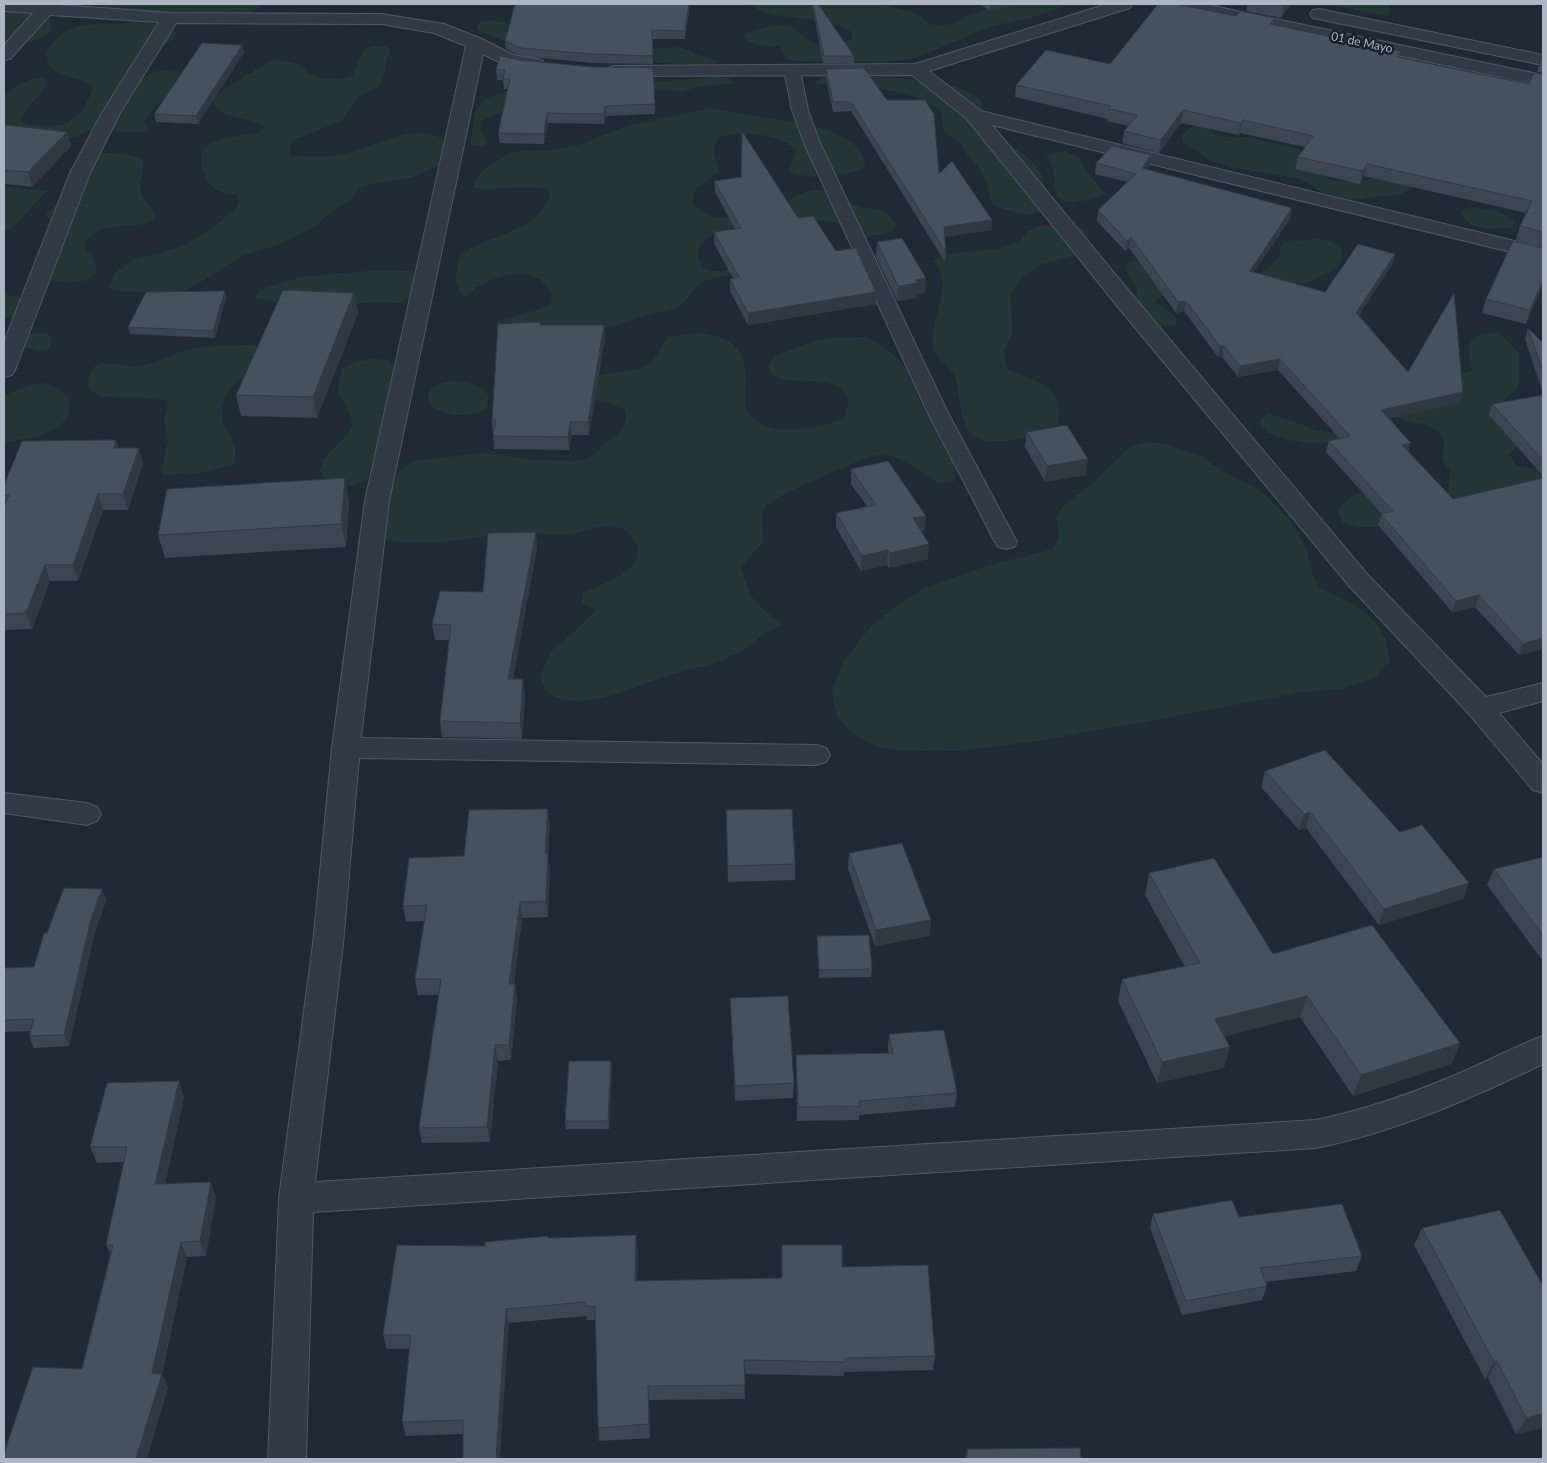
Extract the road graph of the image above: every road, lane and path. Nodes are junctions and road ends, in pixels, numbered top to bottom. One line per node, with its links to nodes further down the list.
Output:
1 (1124, 4): 12 (street)
2 (1181, 4): 15 (street, 01 de Mayo)
3 (15, 6): 4 (street)
4 (46, 9): 7 (street); 9 (street)
5 (1298, 10): 10 (street, 01 de Mayo)
6 (336, 11): 7 (street); 8 (street)
7 (171, 18): 18 (street)
8 (476, 43): 11 (street); 22 (street)
9 (4, 55)
10 (1543, 60)
11 (556, 66)
12 (916, 69): 14 (street); 16 (street)
13 (602, 70): 14 (street)
14 (792, 70): 19 (lane)
15 (1543, 81)
16 (974, 115): 17 (street); 21 (street)
17 (1543, 254)
18 (4, 370)
19 (1006, 542)
20 (1543, 692): 21 (street)
21 (1480, 708): 24 (street)
22 (346, 748): 23 (street); 28 (street)
23 (816, 755)
24 (1543, 784)
25 (4, 803): 26 (street)
26 (87, 814)
27 (1543, 1049): 28 (street)
28 (296, 1198): 29 (street)
29 (287, 1459)

